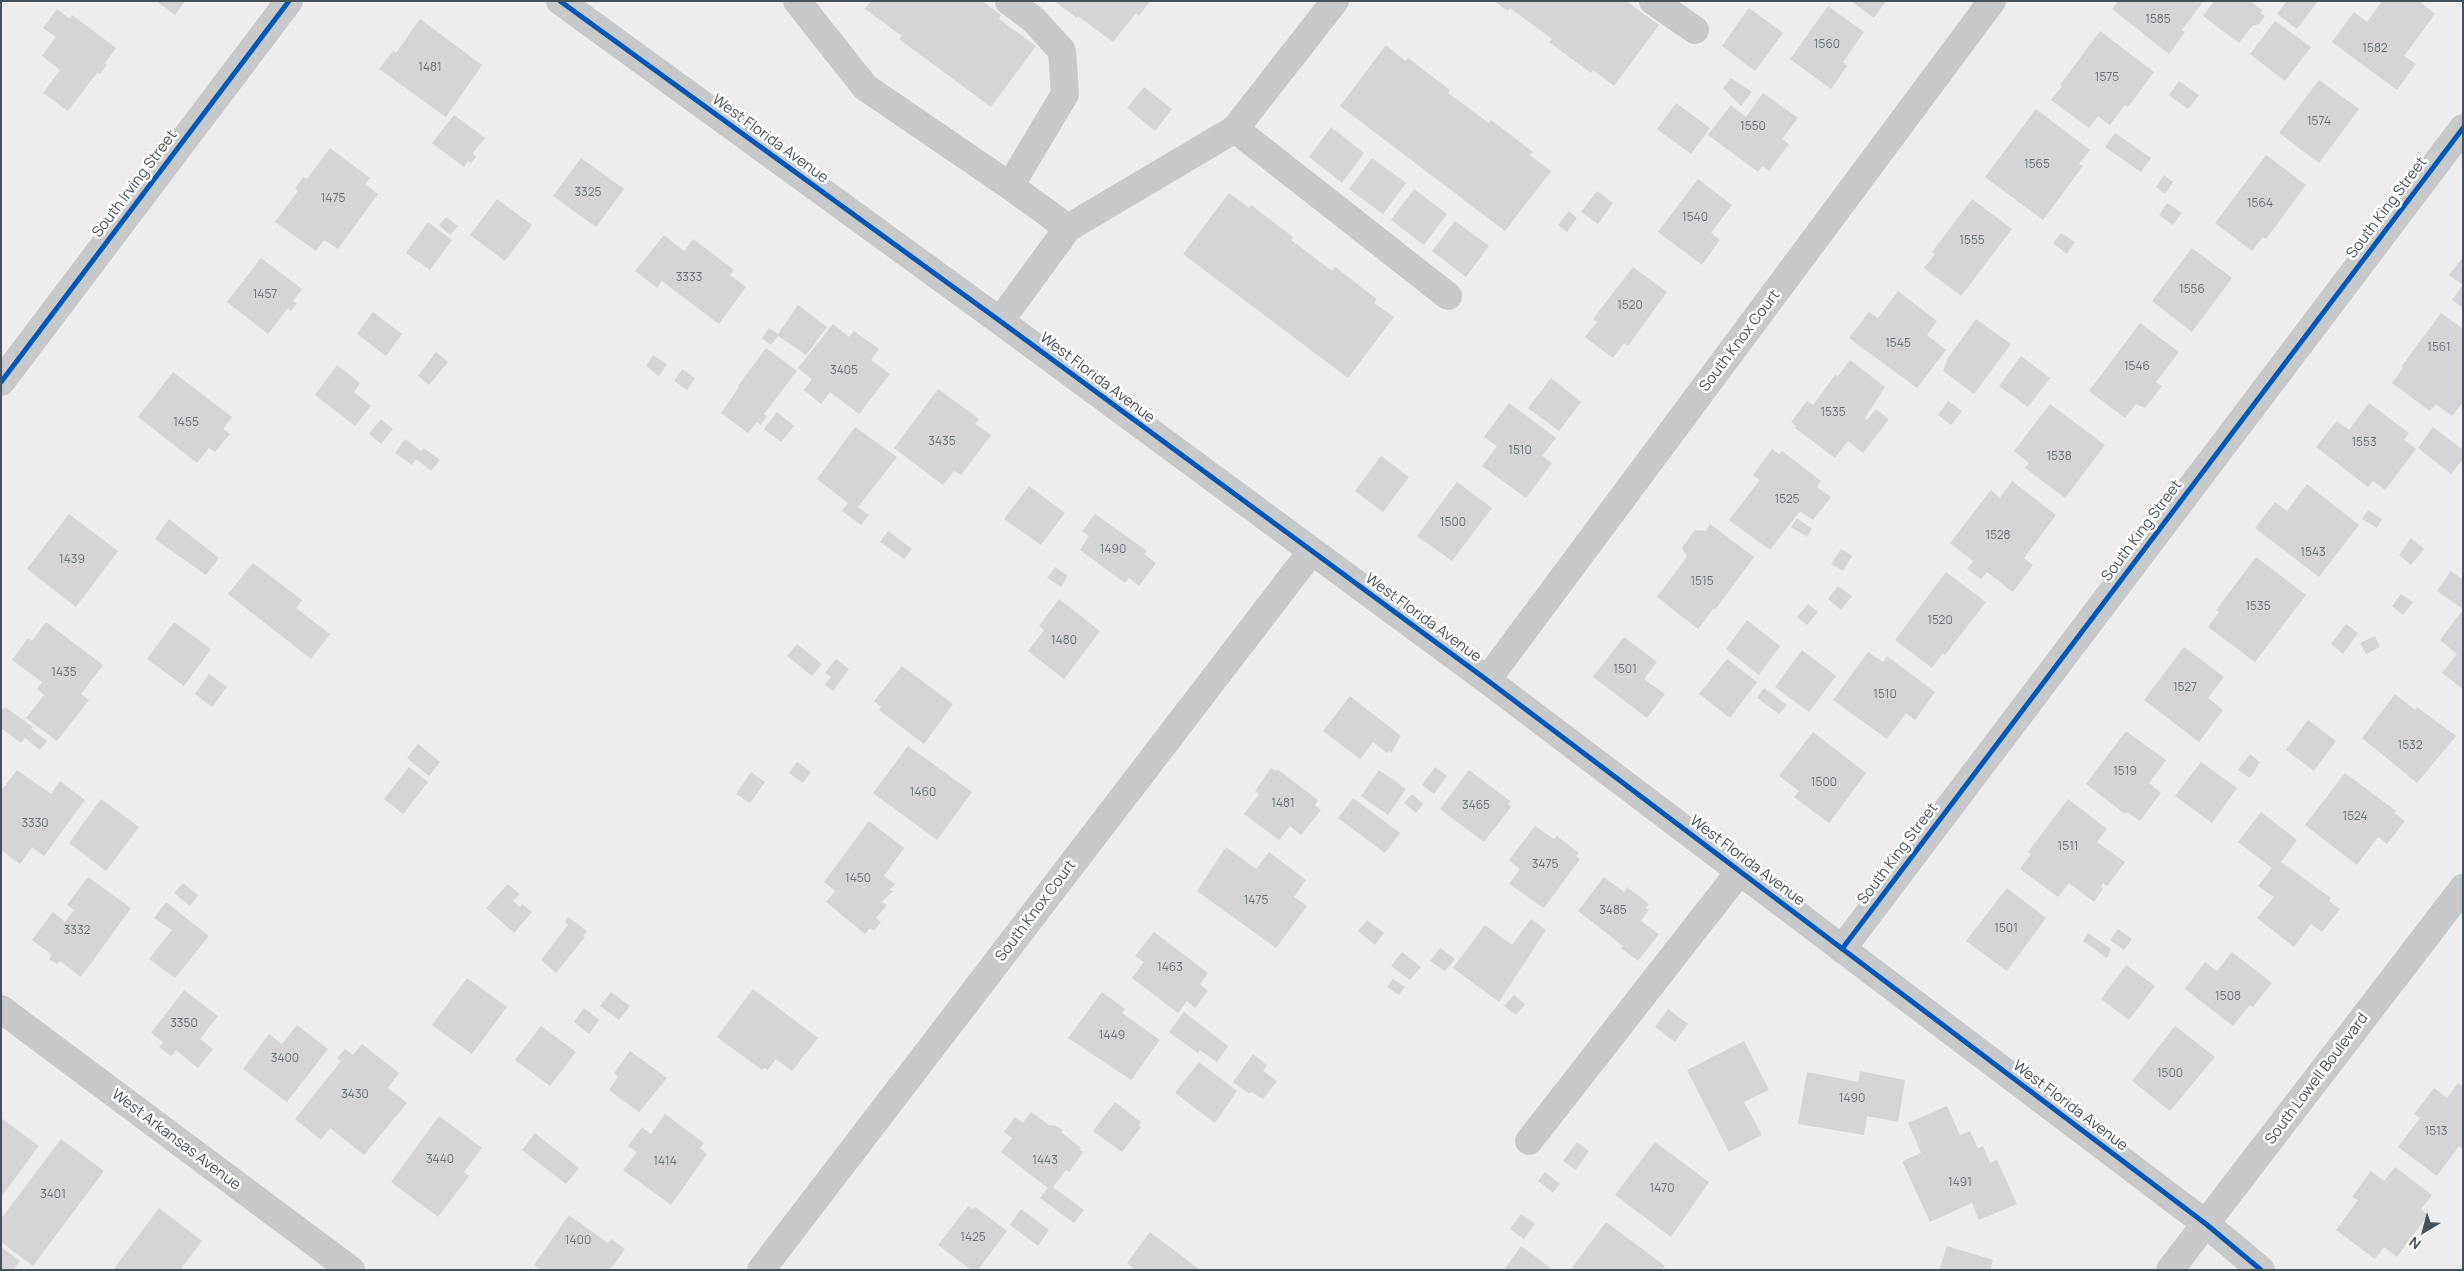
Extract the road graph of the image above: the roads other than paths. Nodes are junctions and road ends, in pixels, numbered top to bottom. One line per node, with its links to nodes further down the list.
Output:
1 (289, 1): 15 (street, South Irving Street)
2 (560, 1): 14 (street, West Florida Avenue)
3 (797, 1): 11 (street)
4 (1009, 1): 11 (street)
5 (1335, 1): 10 (street)
6 (1654, 1): 8 (street)
7 (1992, 1): 17 (street, South Knox Court)
8 (1696, 30)
9 (2463, 128): 20 (street, South King Street)
10 (1235, 129): 12 (street); 13 (street)
11 (1010, 186): 12 (street)
12 (1068, 228): 14 (street)
13 (1448, 296)
14 (1000, 321): 16 (street, West Florida Avenue)
15 (1, 382)
16 (1311, 552): 17 (street, West Florida Avenue); 25 (street, South Knox Court)
17 (1487, 680): 18 (street, West Florida Avenue)
18 (1740, 871): 20 (street, West Florida Avenue); 22 (street)
19 (2463, 888): 23 (street, South Lowell Boulevard)
20 (1842, 948): 23 (street, West Florida Avenue)
21 (1, 1009): 24 (street, West Arkansas Avenue)
22 (1529, 1141)
23 (2206, 1224): 26 (street, South Lowell Boulevard); 27 (street, West Florida Avenue)
24 (351, 1270)
25 (761, 1270)
26 (2170, 1270)
27 (2261, 1270)

